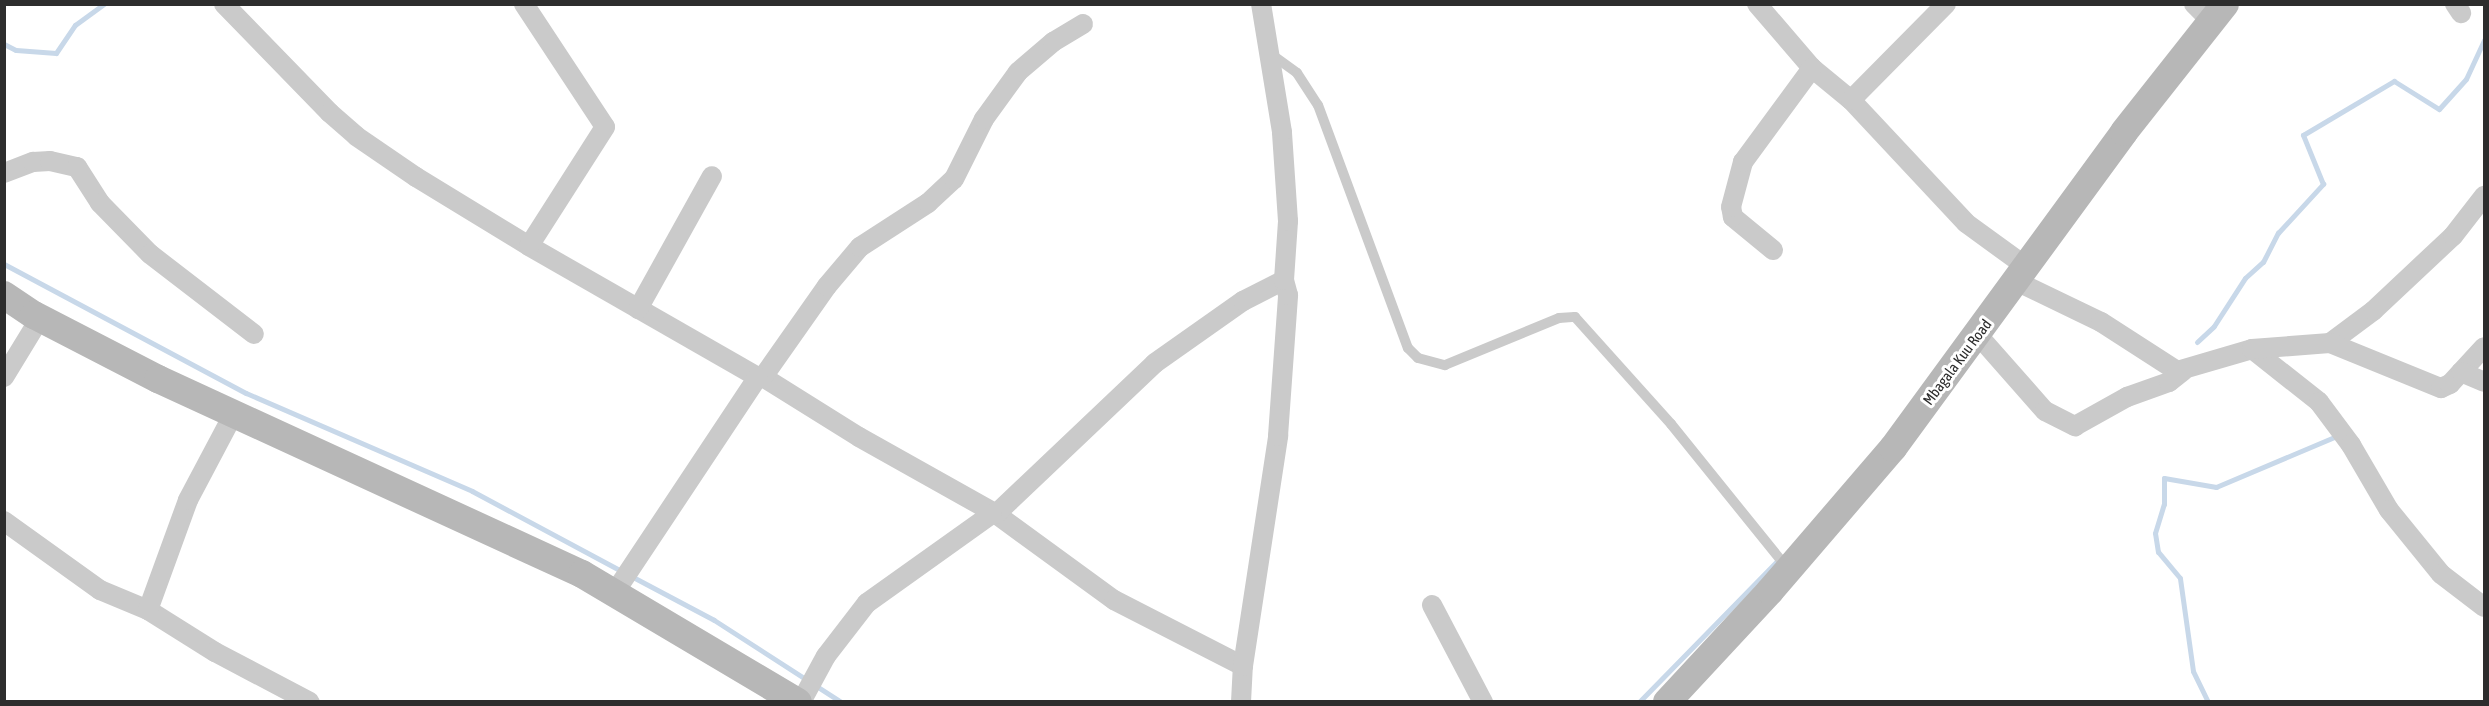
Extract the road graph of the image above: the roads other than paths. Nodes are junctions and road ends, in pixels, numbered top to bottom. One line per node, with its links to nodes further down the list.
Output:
1 (224, 4): 14 (street)
2 (524, 4): 14 (street)
3 (1261, 4): 8 (street)
4 (1757, 4): 9 (street)
5 (1946, 4): 10 (street)
6 (2210, 10): 16 (street, Mbagala Kuu Road)
7 (1083, 24): 29 (street)
8 (1271, 54): 17 (street); 34 (lane)
9 (1812, 68): 10 (street); 15 (street)
10 (1851, 100): 16 (street)
11 (4, 173): 21 (street)
12 (712, 176): 19 (street)
13 (2484, 196): 23 (street)
14 (529, 246): 19 (street)
15 (1773, 250)
16 (2023, 274): 22 (street, Mbagala Kuu Road); 26 (street)
17 (1284, 280): 32 (street); 39 (street)
18 (4, 295): 20 (street)
19 (638, 309): 29 (street)
20 (39, 318): 28 (street); 31 (street)
21 (254, 334)
22 (1977, 334): 26 (street); 34 (street, Mbagala Kuu Road)
23 (2330, 343): 25 (street); 27 (street)
24 (2484, 347): 27 (street)
25 (2252, 349): 26 (street); 37 (street)
26 (2183, 371)
27 (2461, 372): 30 (street)
28 (4, 376)
29 (760, 377): 32 (street); 35 (street)
30 (2484, 382)
31 (234, 413): 35 (street); 38 (street)
32 (994, 514): 39 (street); 41 (street)
33 (4, 521): 38 (street)
34 (1789, 570): 44 (street, Mbagala Kuu Road)
35 (615, 592): 41 (street)
36 (1432, 605): 43 (street)
37 (2484, 607)
38 (148, 610): 40 (street)
39 (1243, 666): 42 (street)
40 (310, 702)
41 (800, 702)
42 (1242, 702)
43 (1483, 702)
44 (1666, 702)

